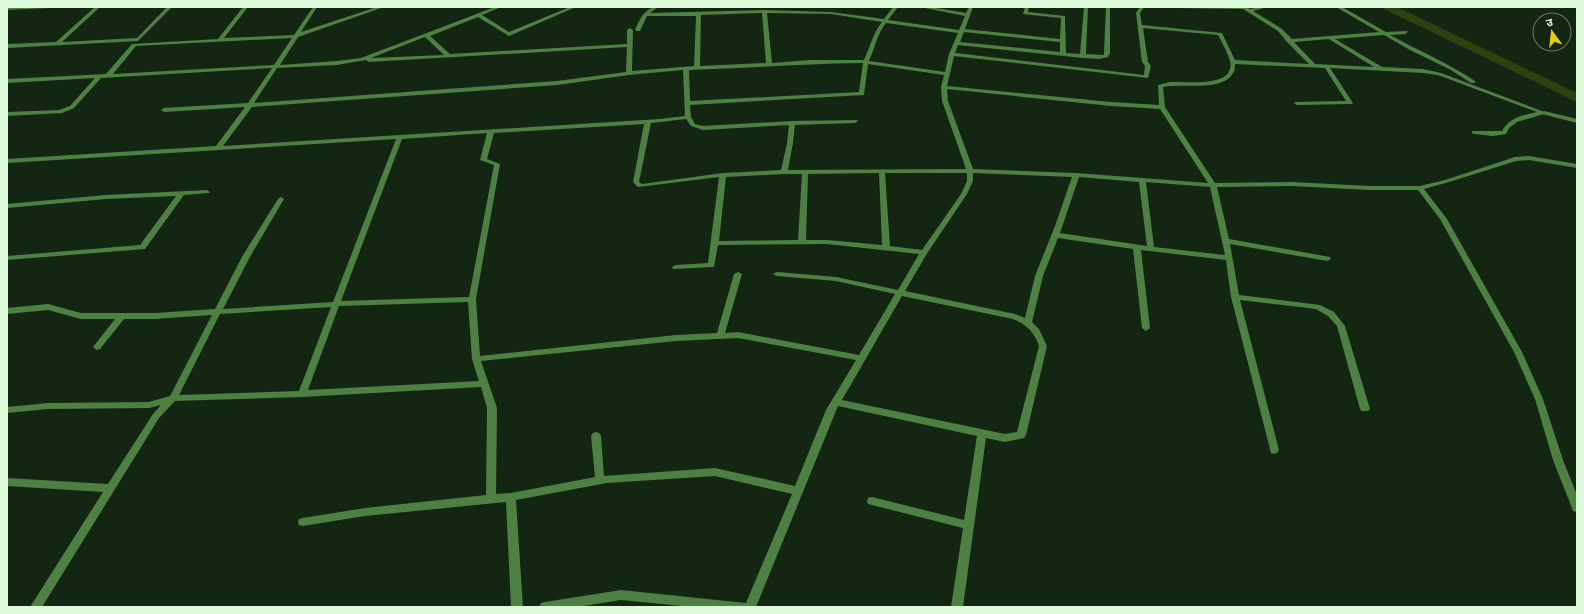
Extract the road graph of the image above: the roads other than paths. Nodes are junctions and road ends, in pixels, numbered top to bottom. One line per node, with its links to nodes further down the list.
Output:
1 (49, 7): 23 (street)
2 (98, 7): 49 (street)
3 (170, 7): 44 (street)
4 (246, 7): 45 (street)
5 (315, 7): 42 (street)
6 (382, 7): 42 (street)
7 (499, 7): 30 (street)
8 (656, 7): 31 (street)
9 (725, 7): 28 (street)
10 (896, 7): 34 (street)
11 (922, 7): 32 (street)
12 (971, 7): 32 (street)
13 (1027, 7): 46 (street)
14 (1086, 7): 56 (street)
15 (1108, 7): 56 (street)
16 (1142, 7): 35 (street)
17 (1175, 7): 18 (street)
18 (1183, 7): 19 (street)
19 (1236, 7): 27 (street)
20 (1266, 7): 27 (street)
21 (1338, 7): 40 (street)
22 (569, 8): 30 (street)
23 (17, 9): 25 (street); 33 (street)
24 (792, 9): 26 (street); 34 (street)
25 (7, 10)
26 (764, 11): 28 (street); 60 (street)
27 (1249, 11): 47 (street)
28 (721, 13): 29 (street)
29 (699, 14): 31 (street); 64 (street)
30 (478, 15): 41 (street)
31 (645, 15): 37 (street)
32 (968, 15): 38 (street)
33 (7, 16)
34 (885, 21): 38 (street); 58 (street)
35 (1139, 26): 53 (street); 59 (street)
36 (630, 30): 51 (street)
37 (638, 30)
38 (961, 31): 46 (street); 48 (street)
39 (1405, 32): 40 (street)
40 (1383, 34): 43 (street); 73 (street)
41 (426, 35): 55 (street); 57 (street)
42 (295, 36): 45 (street); 63 (street)
43 (1330, 38): 47 (street); 66 (street)
44 (138, 39): 49 (street); 50 (street)
45 (220, 40): 50 (street)
46 (1063, 41): 54 (street)
47 (1289, 41): 61 (street)
48 (956, 43): 53 (street); 54 (street)
49 (57, 44): 52 (street)
50 (134, 45): 69 (street)
51 (630, 45): 55 (street); 67 (street)
52 (7, 46)
53 (952, 54): 68 (street)
54 (1063, 54): 56 (street)
55 (449, 56): 57 (street)
56 (1083, 56)
57 (362, 60): 63 (street)
58 (866, 62): 60 (street); 68 (street); 74 (street)
59 (1233, 62): 61 (street); 77 (street)
60 (769, 65): 64 (street)
61 (1314, 66): 62 (street)
62 (1326, 66): 66 (street); 75 (street)
63 (276, 67): 69 (street); 76 (street)
64 (697, 67): 65 (street)
65 (686, 68): 67 (street); 74 (street)
66 (1382, 70): 73 (street)
67 (630, 73): 76 (street)
68 (947, 74): 72 (street)
69 (108, 76): 70 (street)
70 (99, 77): 71 (street); 80 (street)
71 (7, 82)
72 (944, 87): 77 (street); 92 (street)
73 (1486, 90): 79 (street)
74 (688, 103): 81 (street)
75 (1297, 103)
76 (250, 105): 78 (street); 89 (street)
77 (1162, 107): 99 (street)
78 (164, 110)
79 (1544, 113): 84 (street); 87 (street)
80 (7, 114)
81 (688, 117): 82 (street); 85 (street)
82 (648, 121): 86 (street); 96 (street)
83 (855, 121): 85 (street)
84 (1577, 122)
85 (792, 123): 93 (street)
86 (491, 131): 88 (street); 121 (street)
87 (1474, 132)
88 (400, 137): 89 (street); 122 (street)
89 (217, 149): 90 (street)
90 (7, 161)
91 (1577, 166): 100 (street)
92 (970, 171): 95 (street); 97 (street); 112 (street)
93 (784, 172): 94 (street); 96 (street)
94 (805, 172): 95 (street); 108 (street)
95 (882, 172): 110 (street)
96 (723, 175): 107 (street)
97 (1076, 175): 98 (street); 105 (street)
98 (1142, 180): 99 (street); 111 (street)
99 (1213, 185): 100 (street); 106 (street)
100 (1420, 188): 148 (street)
101 (206, 192): 102 (street)
102 (180, 194): 104 (street); 113 (street)
103 (281, 199): 124 (street)
104 (7, 206)
105 (1055, 235): 109 (street); 126 (street)
106 (1225, 241): 114 (street); 115 (street)
107 (714, 243): 108 (street); 116 (street)
108 (802, 243): 110 (street)
109 (1137, 247): 111 (street); 127 (street)
110 (886, 248): 112 (street)
111 (1151, 249): 114 (street)
112 (924, 252): 119 (street)
113 (7, 258)
114 (1229, 258): 120 (street)
115 (1327, 259)
116 (676, 267)
117 (738, 274): 128 (street)
118 (777, 274): 119 (street)
119 (901, 292): 126 (street); 130 (street)
120 (1235, 297): 136 (street); 140 (street)
121 (472, 299): 122 (street); 131 (street)
122 (336, 304): 124 (street); 133 (street)
123 (7, 311): 125 (street)
124 (218, 313): 125 (street); 134 (street)
125 (122, 316): 129 (street)
126 (1028, 322): 138 (street)
127 (1146, 328)
128 (720, 336): 130 (street); 131 (street)
129 (97, 347)
130 (862, 358): 135 (street)
131 (476, 360): 132 (street)
132 (484, 384): 133 (street); 146 (street)
133 (302, 394): 134 (street)
134 (173, 398): 137 (street); 143 (street)
135 (836, 402): 138 (street); 144 (street)
136 (1365, 409)
137 (7, 410)
138 (982, 433): 150 (street)
139 (596, 436): 141 (street)
140 (1274, 450)
141 (600, 480): 144 (street); 145 (street)
142 (7, 482): 143 (street)
143 (111, 488): 151 (street)
144 (798, 491): 155 (street)
145 (512, 496): 146 (street); 152 (street)
146 (491, 499): 149 (street)
147 (872, 501): 150 (street)
148 (1577, 508)
149 (303, 522)
150 (968, 525): 156 (street)
151 (36, 607)
152 (517, 607)
153 (545, 607): 154 (street)
154 (744, 607)
155 (750, 607)
156 (956, 607)

